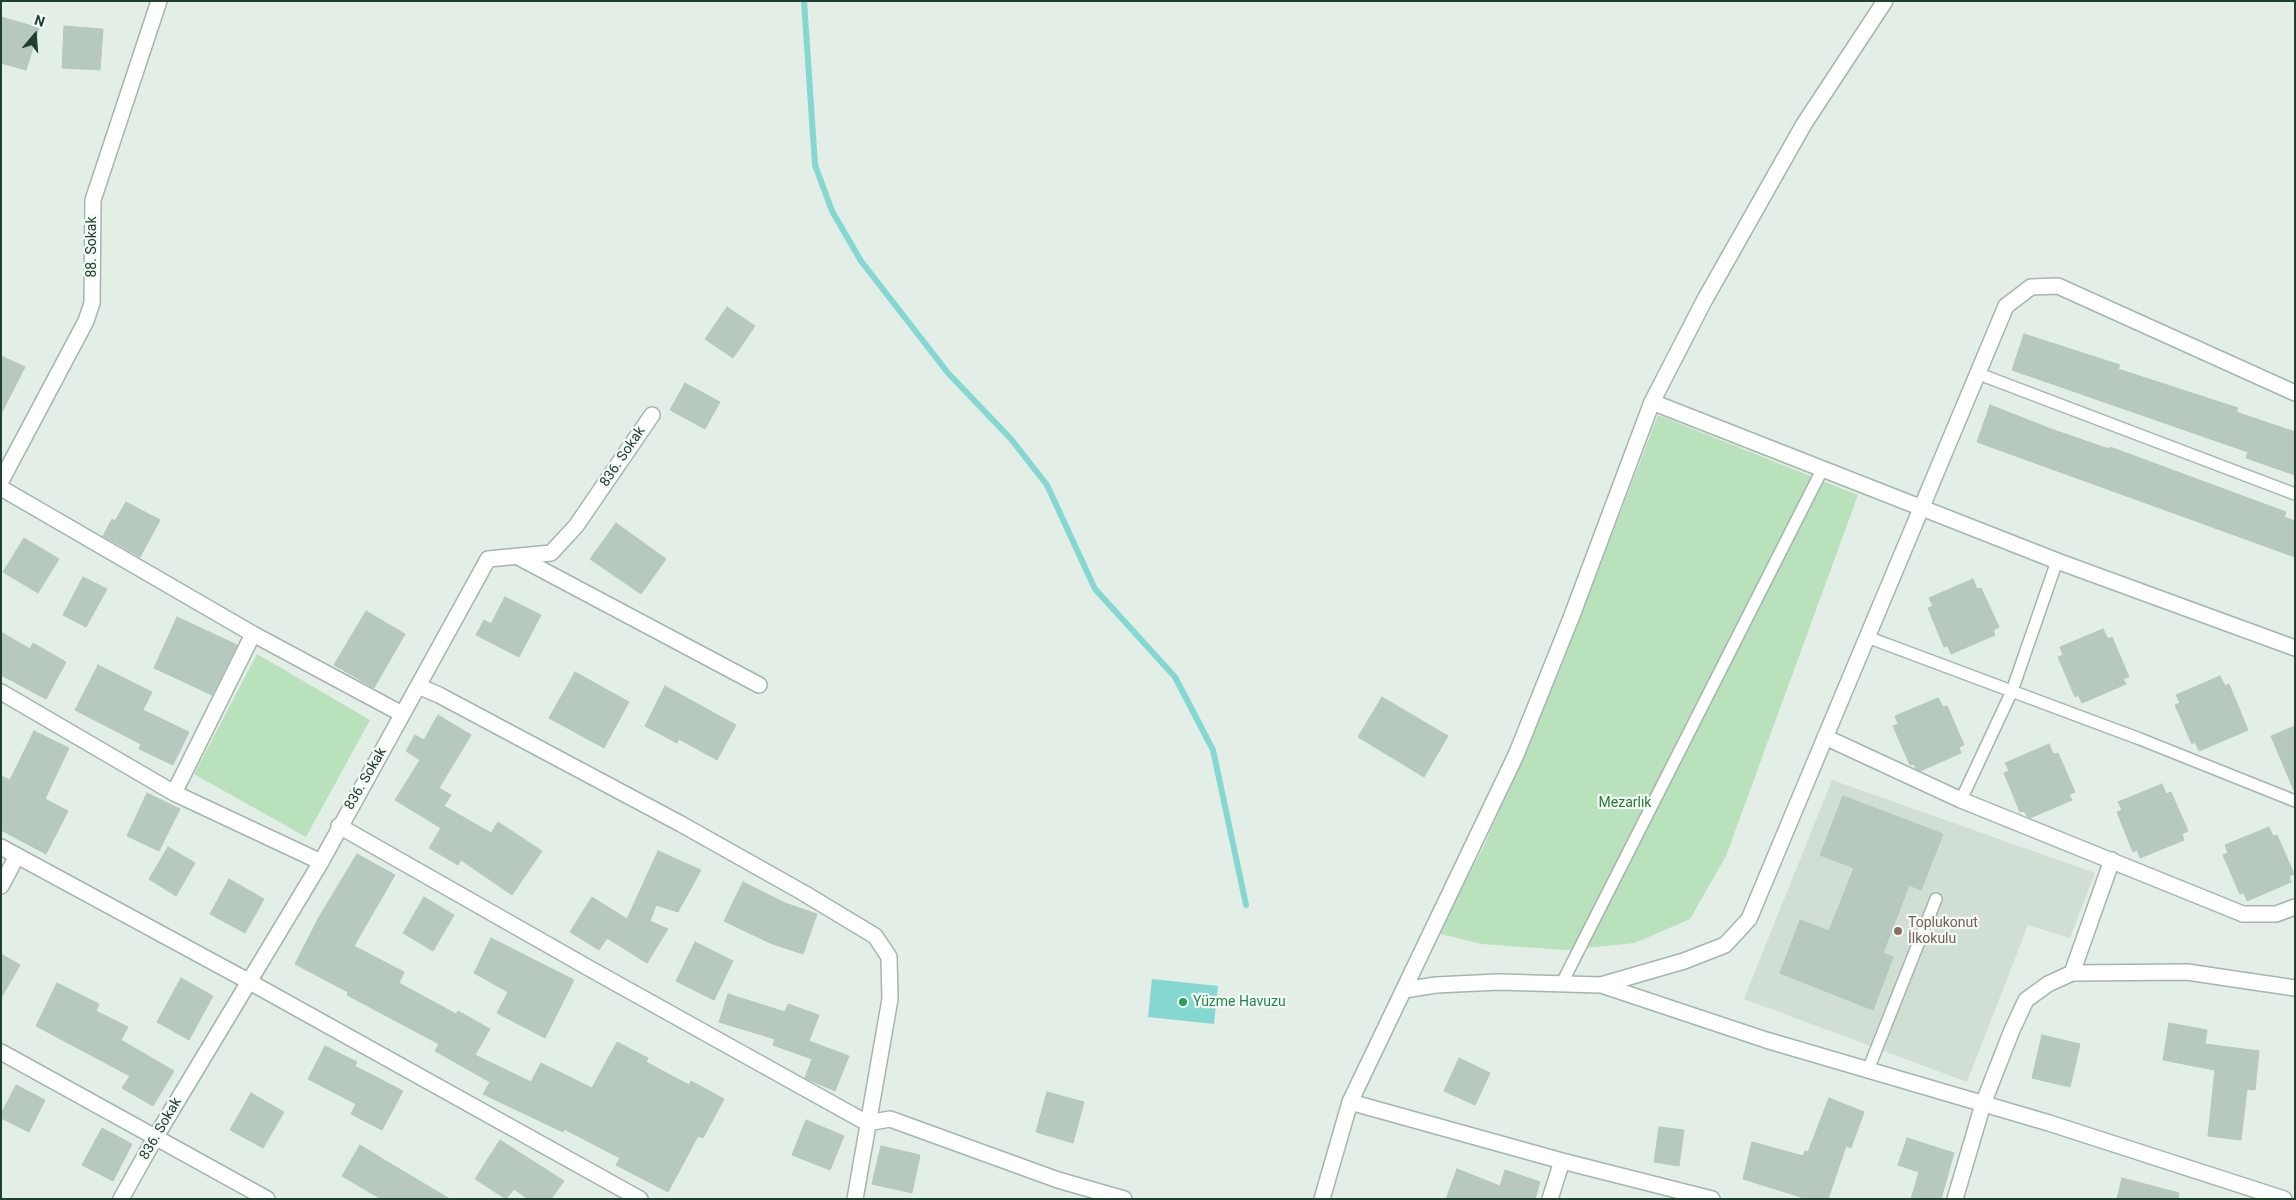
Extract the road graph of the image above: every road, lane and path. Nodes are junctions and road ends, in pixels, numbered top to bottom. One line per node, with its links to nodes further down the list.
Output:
1 (160, 1): 7 (street, 88. Sokak)
2 (1885, 1): 5 (street)
3 (1978, 374): 4 (street); 11 (lane); 12 (street)
4 (2295, 393)
5 (1652, 402): 8 (street); 40 (street)
6 (652, 415): 13 (street, 836. Sokak)
7 (7, 451): 9 (street, 88. Sokak)
8 (1822, 470): 12 (street); 37 (lane)
9 (1, 482)
10 (1, 488): 15 (street)
11 (2295, 494)
12 (1922, 506): 14 (street); 16 (street)
13 (520, 558): 18 (street); 19 (street, 836. Sokak)
14 (2057, 561): 17 (street); 20 (lane)
15 (253, 634): 22 (street); 24 (street)
16 (1867, 637): 20 (lane); 23 (street)
17 (2295, 648)
18 (759, 684)
19 (418, 686): 22 (street, 836. Sokak); 45 (street)
20 (2012, 691): 25 (lane); 26 (lane)
21 (1, 692): 24 (street)
22 (402, 714): 27 (street, 836. Sokak)
23 (1825, 737): 25 (street); 38 (street)
24 (174, 794): 31 (street)
25 (1961, 800): 30 (street)
26 (2295, 801)
27 (339, 826): 31 (street, 836. Sokak); 45 (street)
28 (1, 847): 29 (street)
29 (17, 856): 32 (street); 36 (street)
30 (2112, 860): 34 (street); 35 (street)
31 (320, 862): 36 (street, 836. Sokak)
32 (1, 886)
33 (1936, 899): 42 (lane)
34 (2295, 907)
35 (2072, 973): 39 (street); 44 (street)
36 (248, 981): 46 (street, 836. Sokak); 50 (street)
37 (1562, 983): 38 (street); 40 (street)
38 (1601, 985): 42 (street)
39 (2295, 988)
40 (1404, 990): 43 (street)
41 (1, 1052): 46 (street)
42 (1868, 1070): 44 (street)
43 (1350, 1102): 47 (street); 53 (street)
44 (1984, 1104): 56 (street); 57 (street)
45 (867, 1123): 51 (street); 52 (street)
46 (155, 1138): 48 (street, 836. Sokak); 49 (street)
47 (1562, 1161): 54 (street); 55 (street)
48 (122, 1199)
49 (267, 1199)
50 (640, 1199)
51 (855, 1199)
52 (1124, 1199)
53 (1322, 1199)
54 (1550, 1199)
55 (1712, 1199)
56 (1955, 1199)
57 (2284, 1199)

